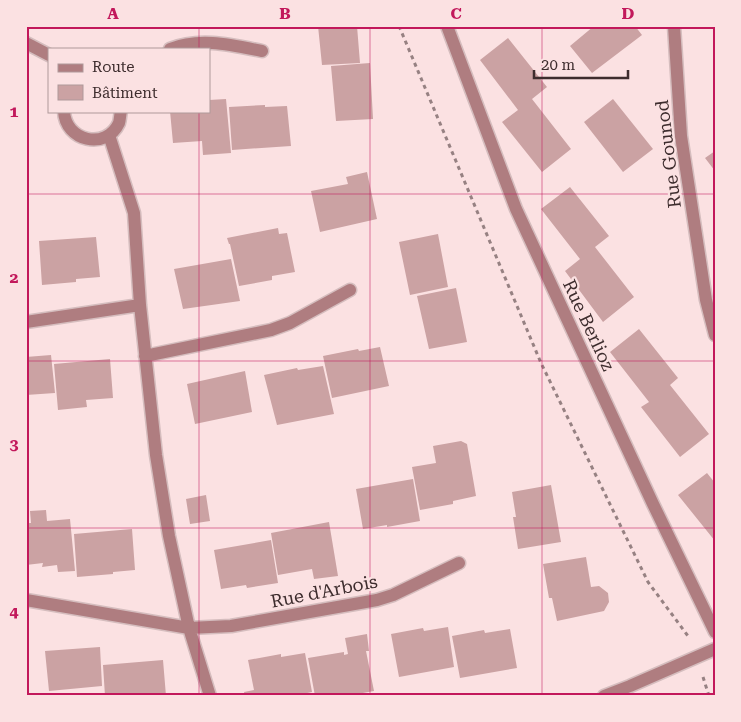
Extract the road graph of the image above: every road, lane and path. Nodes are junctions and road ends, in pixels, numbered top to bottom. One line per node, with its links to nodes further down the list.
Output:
1 (400, 26): 21 (path)
2 (447, 26): 19 (street, Rue Berlioz)
3 (674, 26): 14 (street, Rue Gounod)
4 (26, 43): 7 (street)
5 (172, 48): 6 (street)
6 (262, 52)
7 (48, 54)
8 (64, 112): 10 (street)
9 (121, 112): 10 (street)
10 (109, 135): 12 (street)
11 (350, 290): 15 (street)
12 (140, 305): 13 (street); 15 (street)
13 (26, 322)
14 (715, 335)
15 (146, 356): 18 (street)
16 (459, 563): 18 (street, Rue d'Arbois)
17 (26, 600): 18 (street, Rue d'Arbois)
18 (189, 628): 22 (street)
19 (715, 632)
20 (715, 649): 21 (street)
21 (696, 658): 23 (street); 24 (path)
22 (210, 696)
23 (604, 696)
24 (709, 696)

